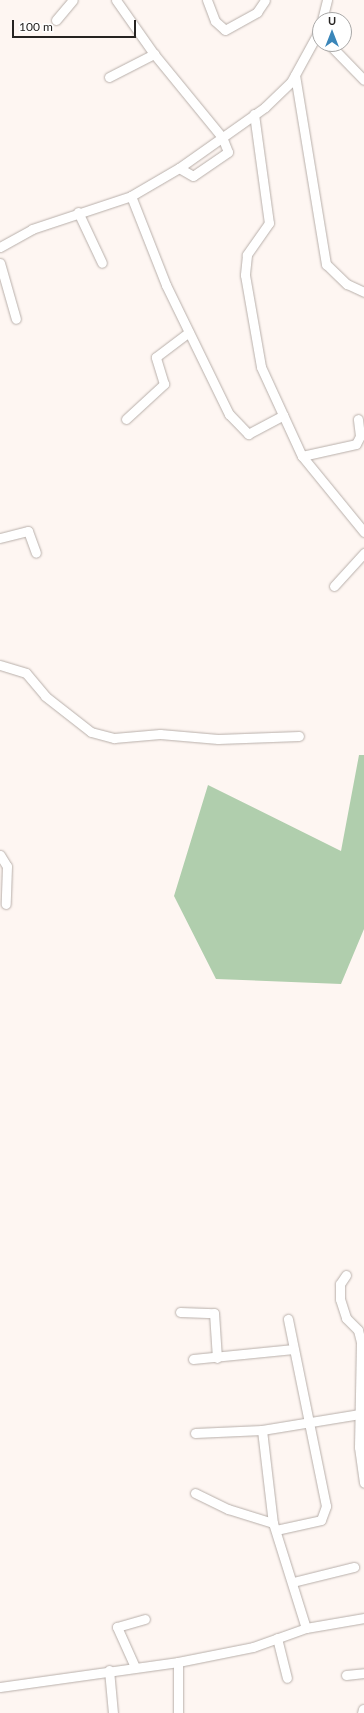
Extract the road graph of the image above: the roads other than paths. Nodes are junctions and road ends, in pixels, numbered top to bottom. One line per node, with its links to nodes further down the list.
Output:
1 (73, 0): 7 (street)
2 (116, 0): 10 (street)
3 (207, 0): 4 (street)
4 (265, 0)
5 (327, 0): 6 (street)
6 (324, 12)
7 (56, 20)
8 (312, 46): 11 (street)
9 (337, 52): 13 (street)
10 (154, 54): 12 (street); 15 (street)
11 (295, 75): 14 (street); 22 (street)
12 (109, 77)
13 (364, 80)
14 (254, 114): 15 (street); 25 (street)
15 (222, 137): 16 (street); 16 (street)
16 (180, 168): 17 (street)
17 (131, 196): 18 (street); 24 (street)
18 (78, 212): 19 (street); 21 (street)
19 (0, 247)
20 (0, 263): 23 (street)
21 (102, 263)
22 (364, 292)
23 (16, 319)
24 (189, 332): 25 (street); 26 (street)
25 (283, 416): 28 (street)
26 (126, 419)
27 (358, 419): 28 (street)
28 (302, 456): 29 (street)
29 (364, 532)
30 (0, 538): 31 (street)
31 (36, 553)
32 (364, 553): 33 (street)
33 (334, 586)
34 (0, 665): 35 (street)
35 (299, 736)
36 (0, 855): 37 (street)
37 (6, 904)
38 (346, 1275): 41 (street)
39 (180, 1312): 43 (street)
40 (288, 1319): 42 (street)
41 (362, 1342): 45 (street)
42 (294, 1349): 43 (street); 47 (street)
43 (218, 1358): 44 (street)
44 (193, 1359)
45 (362, 1386): 46 (street)
46 (361, 1412): 47 (street); 50 (street)
47 (308, 1424): 48 (street); 53 (street)
48 (262, 1430): 49 (street); 53 (street)
49 (195, 1433)
50 (362, 1462): 51 (street)
51 (364, 1483)
52 (195, 1493): 53 (street)
53 (275, 1526): 55 (street)
54 (354, 1567): 55 (street)
55 (292, 1582): 58 (street)
56 (364, 1618): 58 (street)
57 (145, 1619): 61 (street)
58 (306, 1628): 59 (street)
59 (277, 1638): 60 (street); 65 (street)
60 (178, 1662): 61 (street); 68 (street)
61 (135, 1667): 62 (street)
62 (109, 1670): 66 (street); 67 (street)
63 (364, 1673): 64 (street)
64 (346, 1675)
65 (287, 1678)
66 (0, 1687)
67 (113, 1713)
68 (178, 1713)

